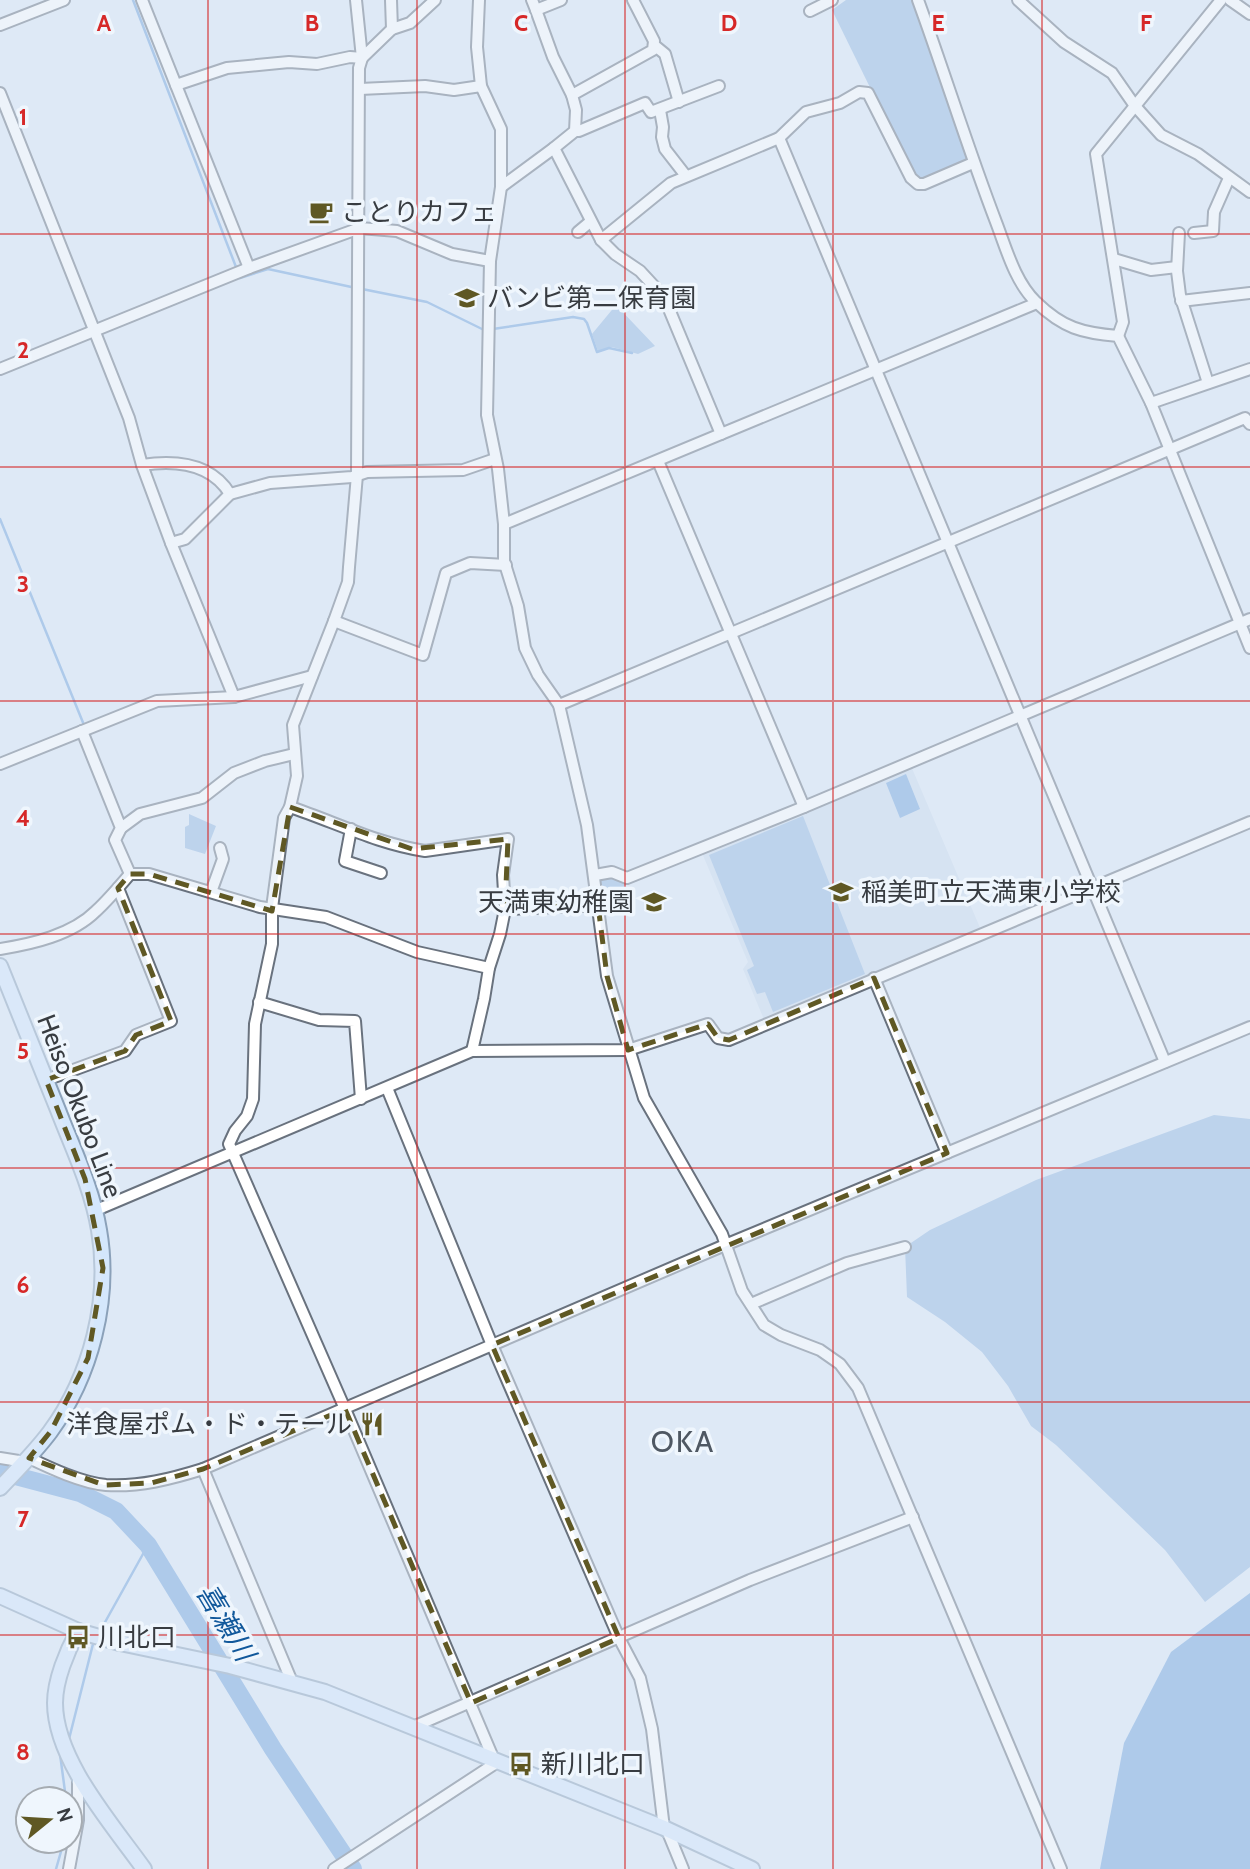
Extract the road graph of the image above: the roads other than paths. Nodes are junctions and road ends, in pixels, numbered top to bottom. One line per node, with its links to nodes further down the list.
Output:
1 (64, 0): 17 (street)
2 (142, 0): 21 (street)
3 (356, 0): 20 (street)
4 (391, 0): 18 (street)
5 (435, 0): 18 (street)
6 (479, 0): 22 (street)
7 (561, 0): 14 (street)
8 (633, 0): 19 (street)
9 (918, 0): 33 (street)
10 (1018, 0): 28 (street)
11 (1221, 0): 28 (street)
12 (1230, 0): 16 (street)
13 (830, 1): 15 (street)
14 (534, 5): 26 (street)
15 (810, 11)
16 (1250, 14)
17 (0, 25)
18 (392, 29): 20 (street)
19 (654, 45): 26 (street); 27 (street)
20 (362, 58): 21 (street); 24 (street)
21 (176, 85): 47 (street)
22 (481, 86): 24 (street); 36 (street)
23 (719, 86): 27 (street)
24 (360, 89): 39 (street)
25 (0, 93): 51 (street)
26 (572, 95): 30 (street)
27 (679, 102): 29 (street)
28 (1135, 106): 35 (street); 44 (street)
29 (660, 110): 30 (street); 34 (street)
30 (575, 131): 32 (street)
31 (779, 138): 33 (street); 34 (street); 54 (street)
32 (555, 148): 36 (street); 38 (street)
33 (974, 163): 50 (street)
34 (686, 176): 43 (street)
35 (1229, 178): 37 (street); 42 (street)
36 (501, 187): 45 (street)
37 (1250, 192)
38 (590, 222): 40 (street); 43 (street)
39 (360, 228): 45 (street); 47 (street); 64 (street)
40 (578, 232)
41 (1179, 233): 46 (street)
42 (1194, 233)
43 (601, 240): 59 (street)
44 (1114, 259): 46 (street); 52 (street)
45 (490, 261): 61 (street)
46 (1177, 267): 49 (street)
47 (249, 268): 51 (street)
48 (1250, 293): 49 (street)
49 (1181, 301): 56 (street)
50 (1037, 303): 52 (street); 54 (street)
51 (94, 330): 53 (street); 63 (street)
52 (1118, 336): 57 (street)
53 (0, 369)
54 (877, 369): 59 (street); 67 (street)
55 (1250, 369): 56 (street)
56 (1208, 383): 57 (street)
57 (1150, 403): 60 (street)
58 (1250, 424): 60 (street)
59 (721, 434): 62 (street)
60 (1168, 450): 67 (street); 71 (street)
61 (495, 459): 64 (street); 66 (street)
62 (658, 461): 66 (street); 72 (street)
63 (142, 465): 65 (street); 68 (street)
64 (358, 475): 65 (street); 70 (street)
65 (230, 494): 68 (street)
66 (504, 524): 69 (street)
67 (948, 542): 72 (street); 77 (street)
68 (171, 543): 75 (street)
69 (506, 565): 70 (street); 76 (street)
70 (334, 621): 74 (street)
71 (1245, 621): 73 (street); 77 (street)
72 (731, 632): 76 (street); 82 (street)
73 (1250, 648)
74 (312, 676): 75 (street); 79 (street)
75 (234, 697): 78 (street)
76 (559, 705): 89 (street)
77 (1021, 714): 82 (street); 91 (street)
78 (82, 730): 80 (street); 84 (street)
79 (294, 754): 81 (street); 84 (street)
80 (0, 764)
81 (290, 807): 85 (street); 94 (street)
82 (804, 807): 89 (street)
83 (1250, 822): 91 (street)
84 (121, 828): 88 (street)
85 (351, 829): 87 (street); 95 (street)
86 (220, 848): 92 (street)
87 (381, 873)
88 (130, 874): 90 (street); 92 (street)
89 (595, 875): 93 (street)
90 (118, 888): 96 (street); 105 (street)
91 (1092, 889): 99 (street); 104 (street)
92 (211, 892): 94 (street)
93 (598, 905): 95 (street); 102 (street)
94 (272, 908): 98 (street); 100 (street)
95 (505, 909): 98 (street)
96 (0, 949)
97 (0, 966): 105 (main road, Heiso Okubo Line)
98 (488, 968): 103 (street)
99 (874, 978): 102 (street); 109 (street)
100 (259, 1002): 107 (street); 108 (street)
101 (1250, 1027): 104 (street)
102 (628, 1050): 103 (street); 111 (street)
103 (472, 1051): 106 (street)
104 (1165, 1062): 109 (street)
105 (46, 1080): 110 (main road, Heiso Okubo Line)
106 (387, 1088): 107 (street); 114 (street)
107 (362, 1099): 108 (street)
108 (234, 1153): 110 (street); 115 (street)
109 (947, 1153): 111 (street)
110 (94, 1211): 117 (main road, Heiso Okubo Line)
111 (725, 1245): 113 (street); 114 (street)
112 (905, 1247): 113 (street)
113 (751, 1304): 120 (street)
114 (492, 1345): 115 (street); 123 (street)
115 (345, 1409): 118 (street); 125 (street)
116 (0, 1458): 117 (street)
117 (25, 1462): 118 (street); 119 (main road, Heiso Okubo Line)
118 (202, 1469): 124 (street)
119 (0, 1488)
120 (913, 1517): 123 (street); 135 (street)
121 (0, 1596): 122 (main road)
122 (78, 1631): 124 (main road); 128 (main road)
123 (619, 1638): 125 (street); 129 (street)
124 (292, 1682): 126 (main road)
125 (471, 1703): 126 (street); 127 (street)
126 (413, 1727): 127 (main road)
127 (497, 1761): 129 (main road); 130 (street)
128 (78, 1774): 131 (street); 132 (main road)
129 (666, 1829): 133 (street); 134 (main road)
130 (336, 1868)
131 (69, 1869)
132 (144, 1869)
133 (683, 1869)
134 (752, 1869)
135 (1061, 1869)

